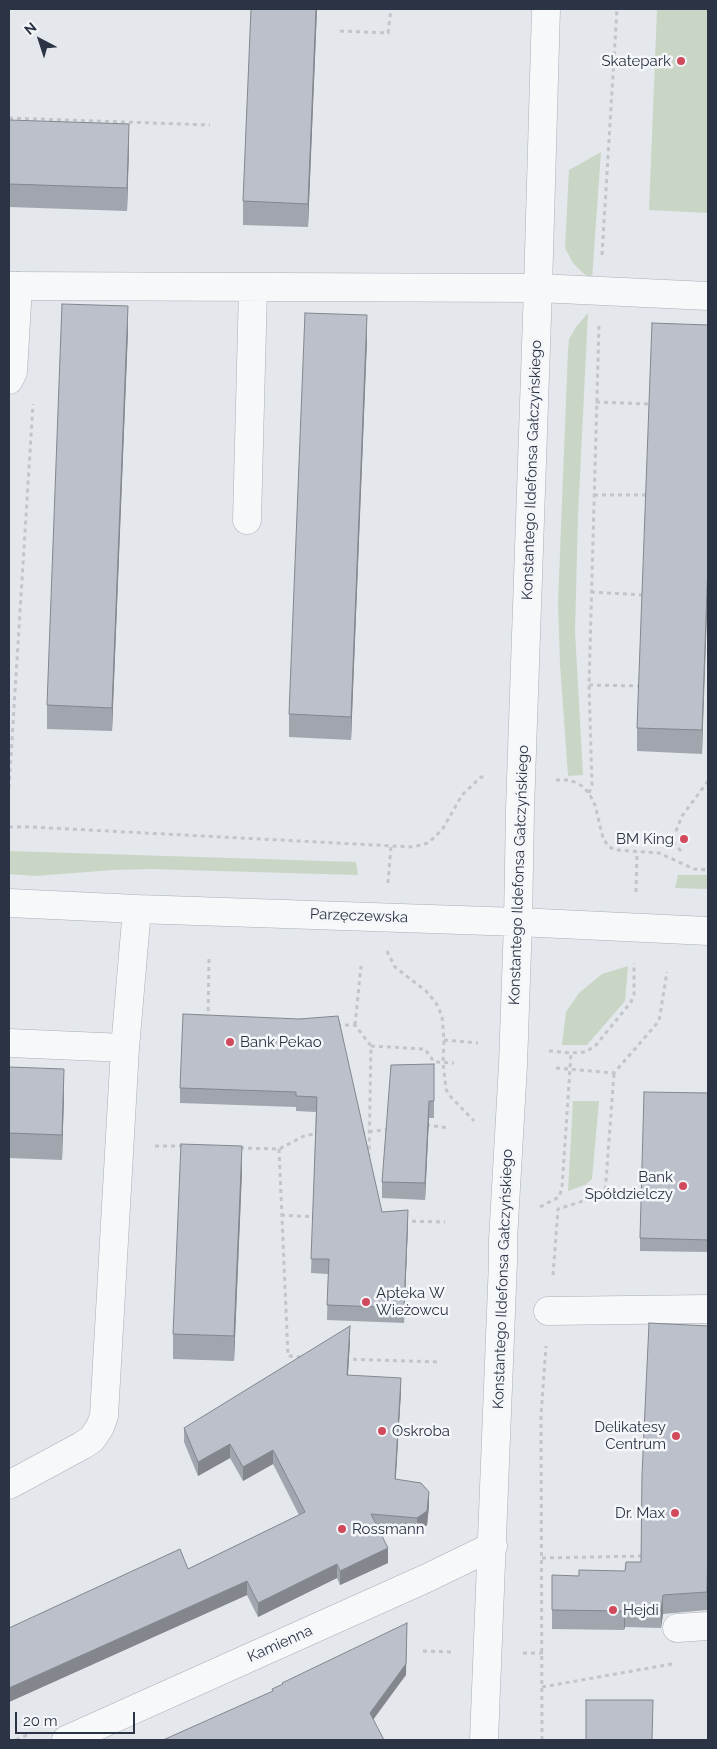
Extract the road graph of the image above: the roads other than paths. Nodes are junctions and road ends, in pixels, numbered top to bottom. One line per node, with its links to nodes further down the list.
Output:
1 (546, 9): 4 (street, Konstantego Ildefonsa Gałczyńskiego)
2 (13, 286): 3 (street); 6 (street)
3 (253, 288): 4 (street); 7 (street)
4 (538, 288): 5 (street); 10 (street, Konstantego Ildefonsa Gałczyńskiego)
5 (708, 296)
6 (9, 380)
7 (247, 520)
8 (9, 903): 9 (street, Parzęczewska)
9 (137, 909): 10 (street, Parzęczewska); 13 (street)
10 (518, 922): 11 (street, Parzęczewska); 17 (street, Konstantego Ildefonsa Gałczyńskiego)
11 (708, 931)
12 (9, 1043): 13 (street)
13 (125, 1048): 16 (street)
14 (708, 1309): 15 (street)
15 (548, 1311)
16 (9, 1485)
17 (493, 1546): 20 (street, Kamienna); 21 (street, Konstantego Ildefonsa Gałczyńskiego)
18 (708, 1626): 19 (street)
19 (677, 1628)
20 (66, 1740)
21 (484, 1740)

